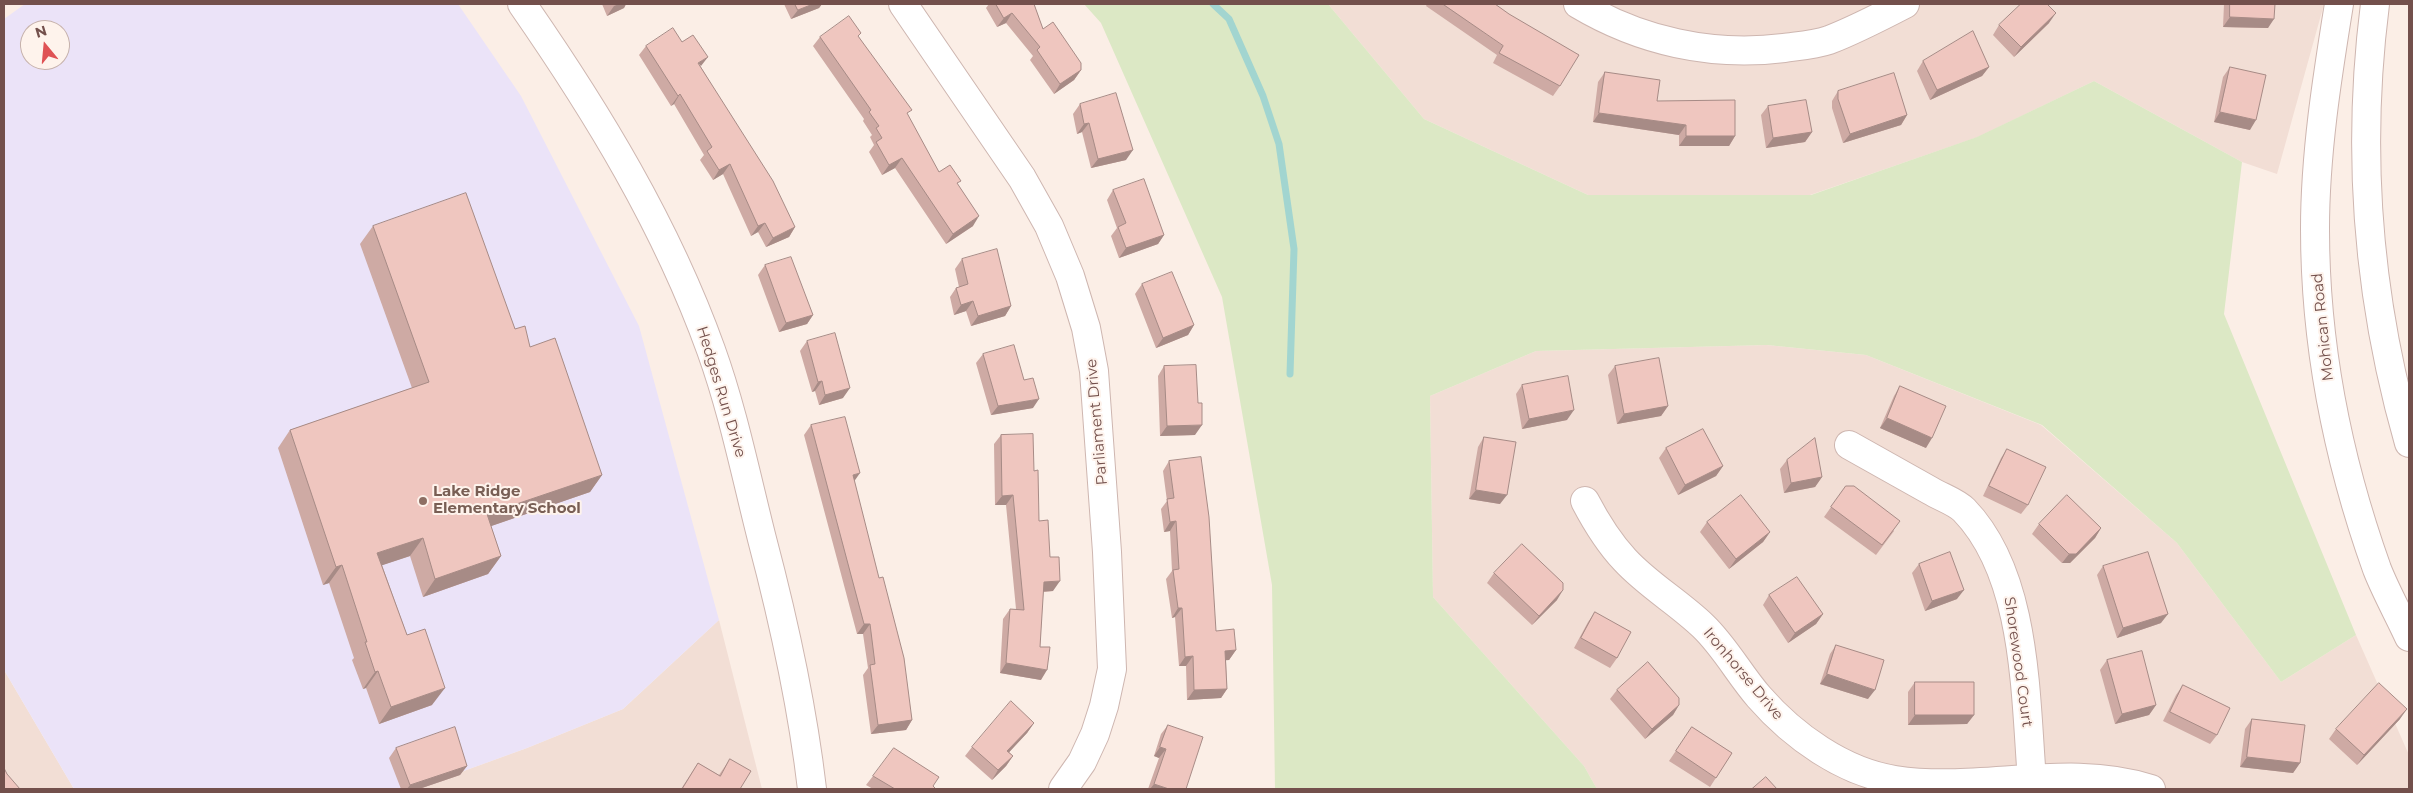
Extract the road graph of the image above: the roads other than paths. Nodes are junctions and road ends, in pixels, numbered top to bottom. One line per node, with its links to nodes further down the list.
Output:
1 (522, 4): 12 (street, Hedges Run Drive)
2 (903, 4): 13 (street, Parliament Drive)
3 (1578, 4): 4 (street)
4 (1905, 4)
5 (2339, 4): 10 (street, Mohican Road)
6 (2375, 4): 7 (street)
7 (2409, 444)
8 (1848, 445): 11 (street, Shorewood Court)
9 (1585, 501): 11 (street, Ironhorse Drive)
10 (2409, 637)
11 (2032, 780): 14 (street, Ironhorse Drive)
12 (812, 789)
13 (1063, 789)
14 (2151, 789)

